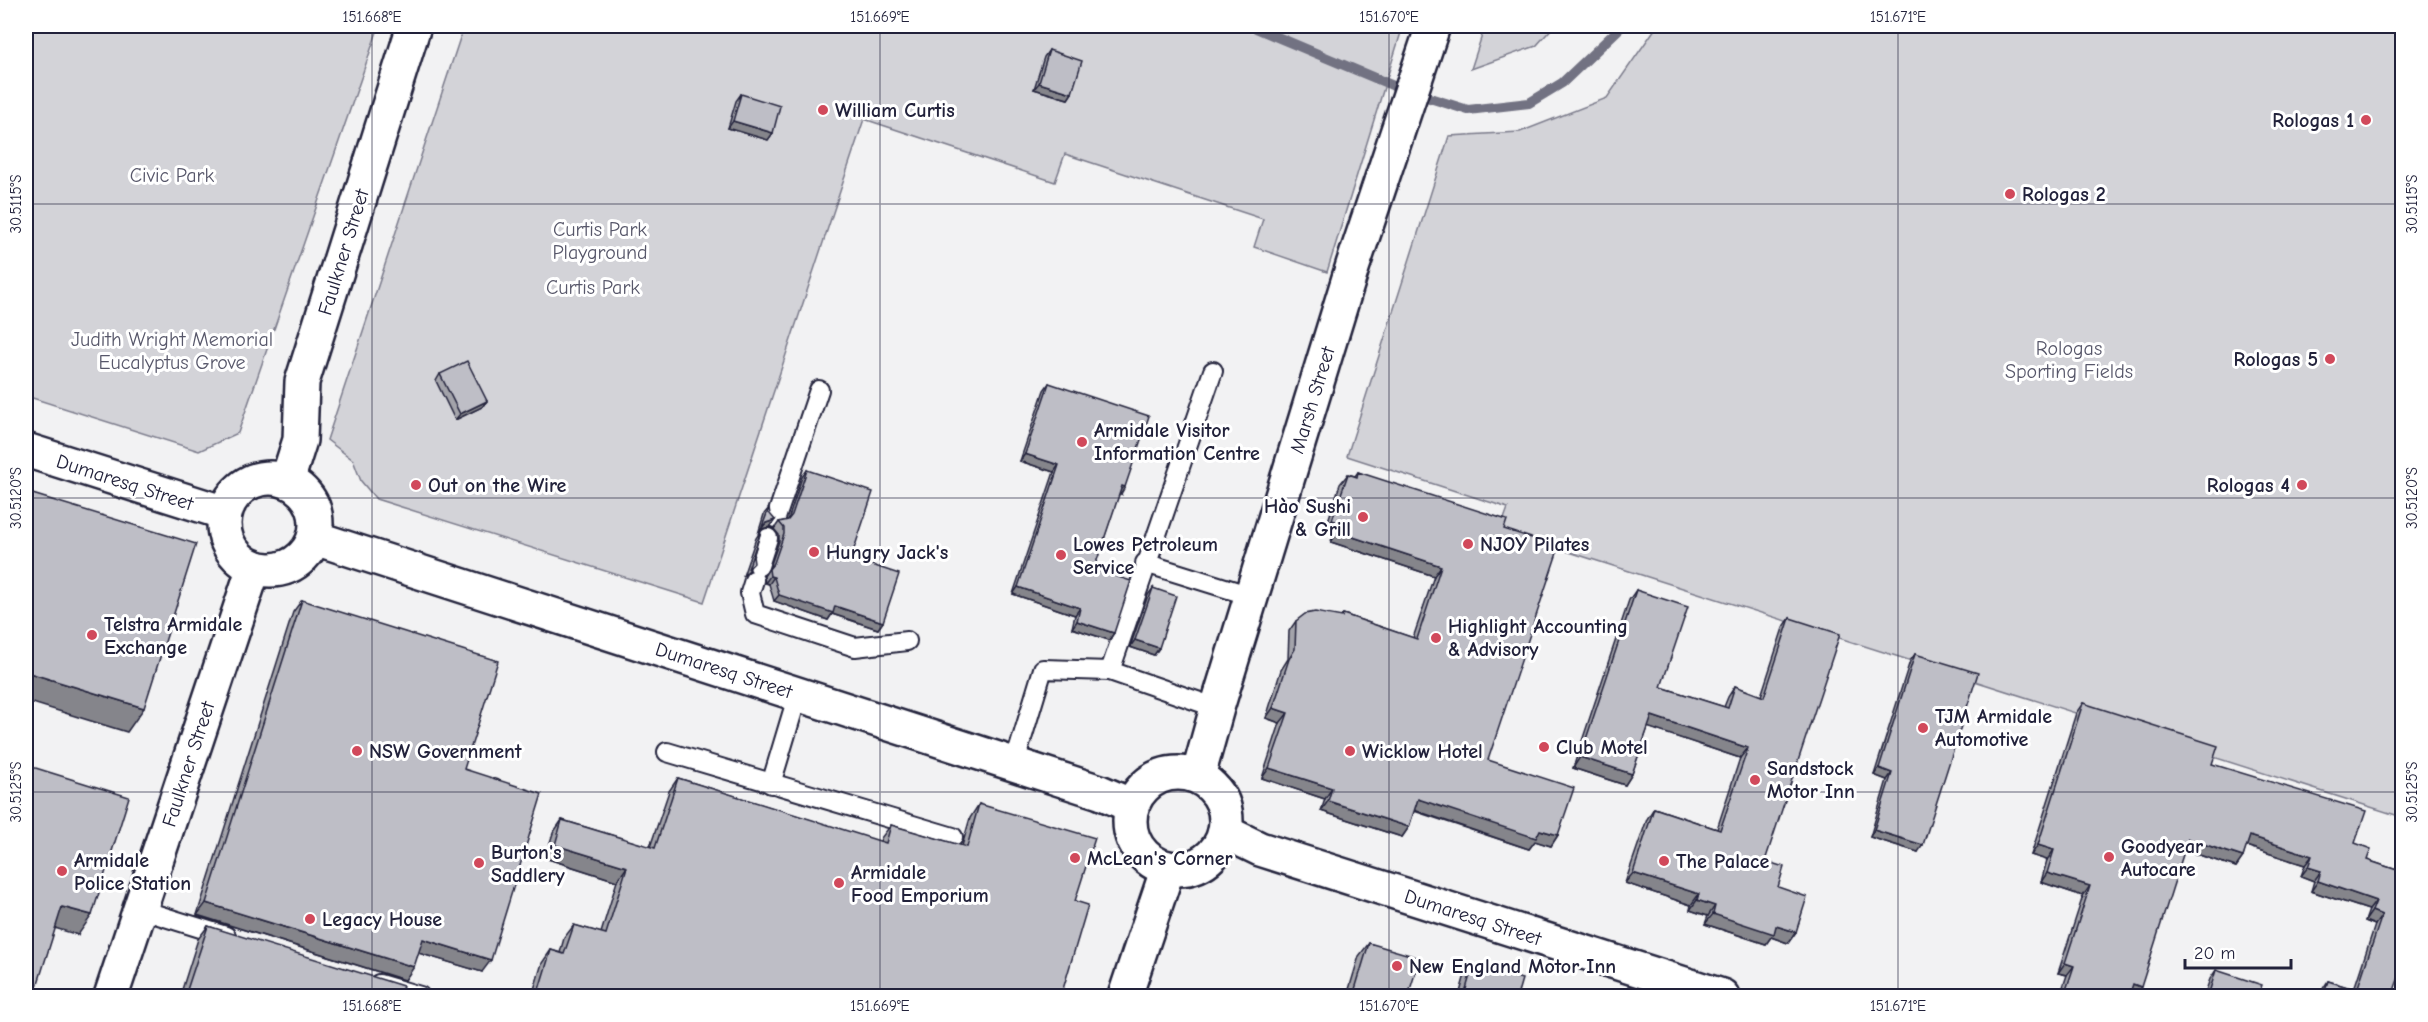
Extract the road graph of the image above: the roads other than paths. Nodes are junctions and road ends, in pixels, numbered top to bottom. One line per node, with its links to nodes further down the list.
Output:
1 (414, 26): 6 (street, Faulkner Street)
2 (1433, 26): 13 (street, Marsh Street)
3 (1213, 371): 11 (lane)
4 (819, 390): 8 (lane)
5 (26, 450): 7 (street, Dumaresq Street)
6 (287, 482): 7 (street); 9 (street)
7 (225, 513): 12 (street)
8 (776, 518)
9 (315, 538): 12 (street); 16 (street, Dumaresq Street)
10 (768, 538): 14 (lane)
11 (1145, 563): 13 (lane); 15 (lane)
12 (254, 567): 26 (street, Faulkner Street)
13 (1251, 596): 17 (street, Marsh Street)
14 (907, 641)
15 (1110, 671): 17 (lane); 19 (lane)
16 (798, 694): 19 (street, Dumaresq Street); 21 (lane)
17 (1217, 708): 20 (street, Marsh Street)
18 (667, 752): 21 (lane)
19 (1014, 765): 22 (street, Dumaresq Street)
20 (1198, 777): 22 (street); 23 (street)
21 (771, 784): 24 (lane)
22 (1132, 806): 25 (street)
23 (1225, 832): 25 (street); 32 (street, Dumaresq Street)
24 (953, 837)
25 (1168, 868): 31 (street)
26 (140, 909): 27 (lane); 29 (street, Faulkner Street)
27 (239, 940)
28 (363, 979): 30 (lane)
29 (111, 996)
30 (420, 996)
31 (1125, 996)
32 (1722, 996)

